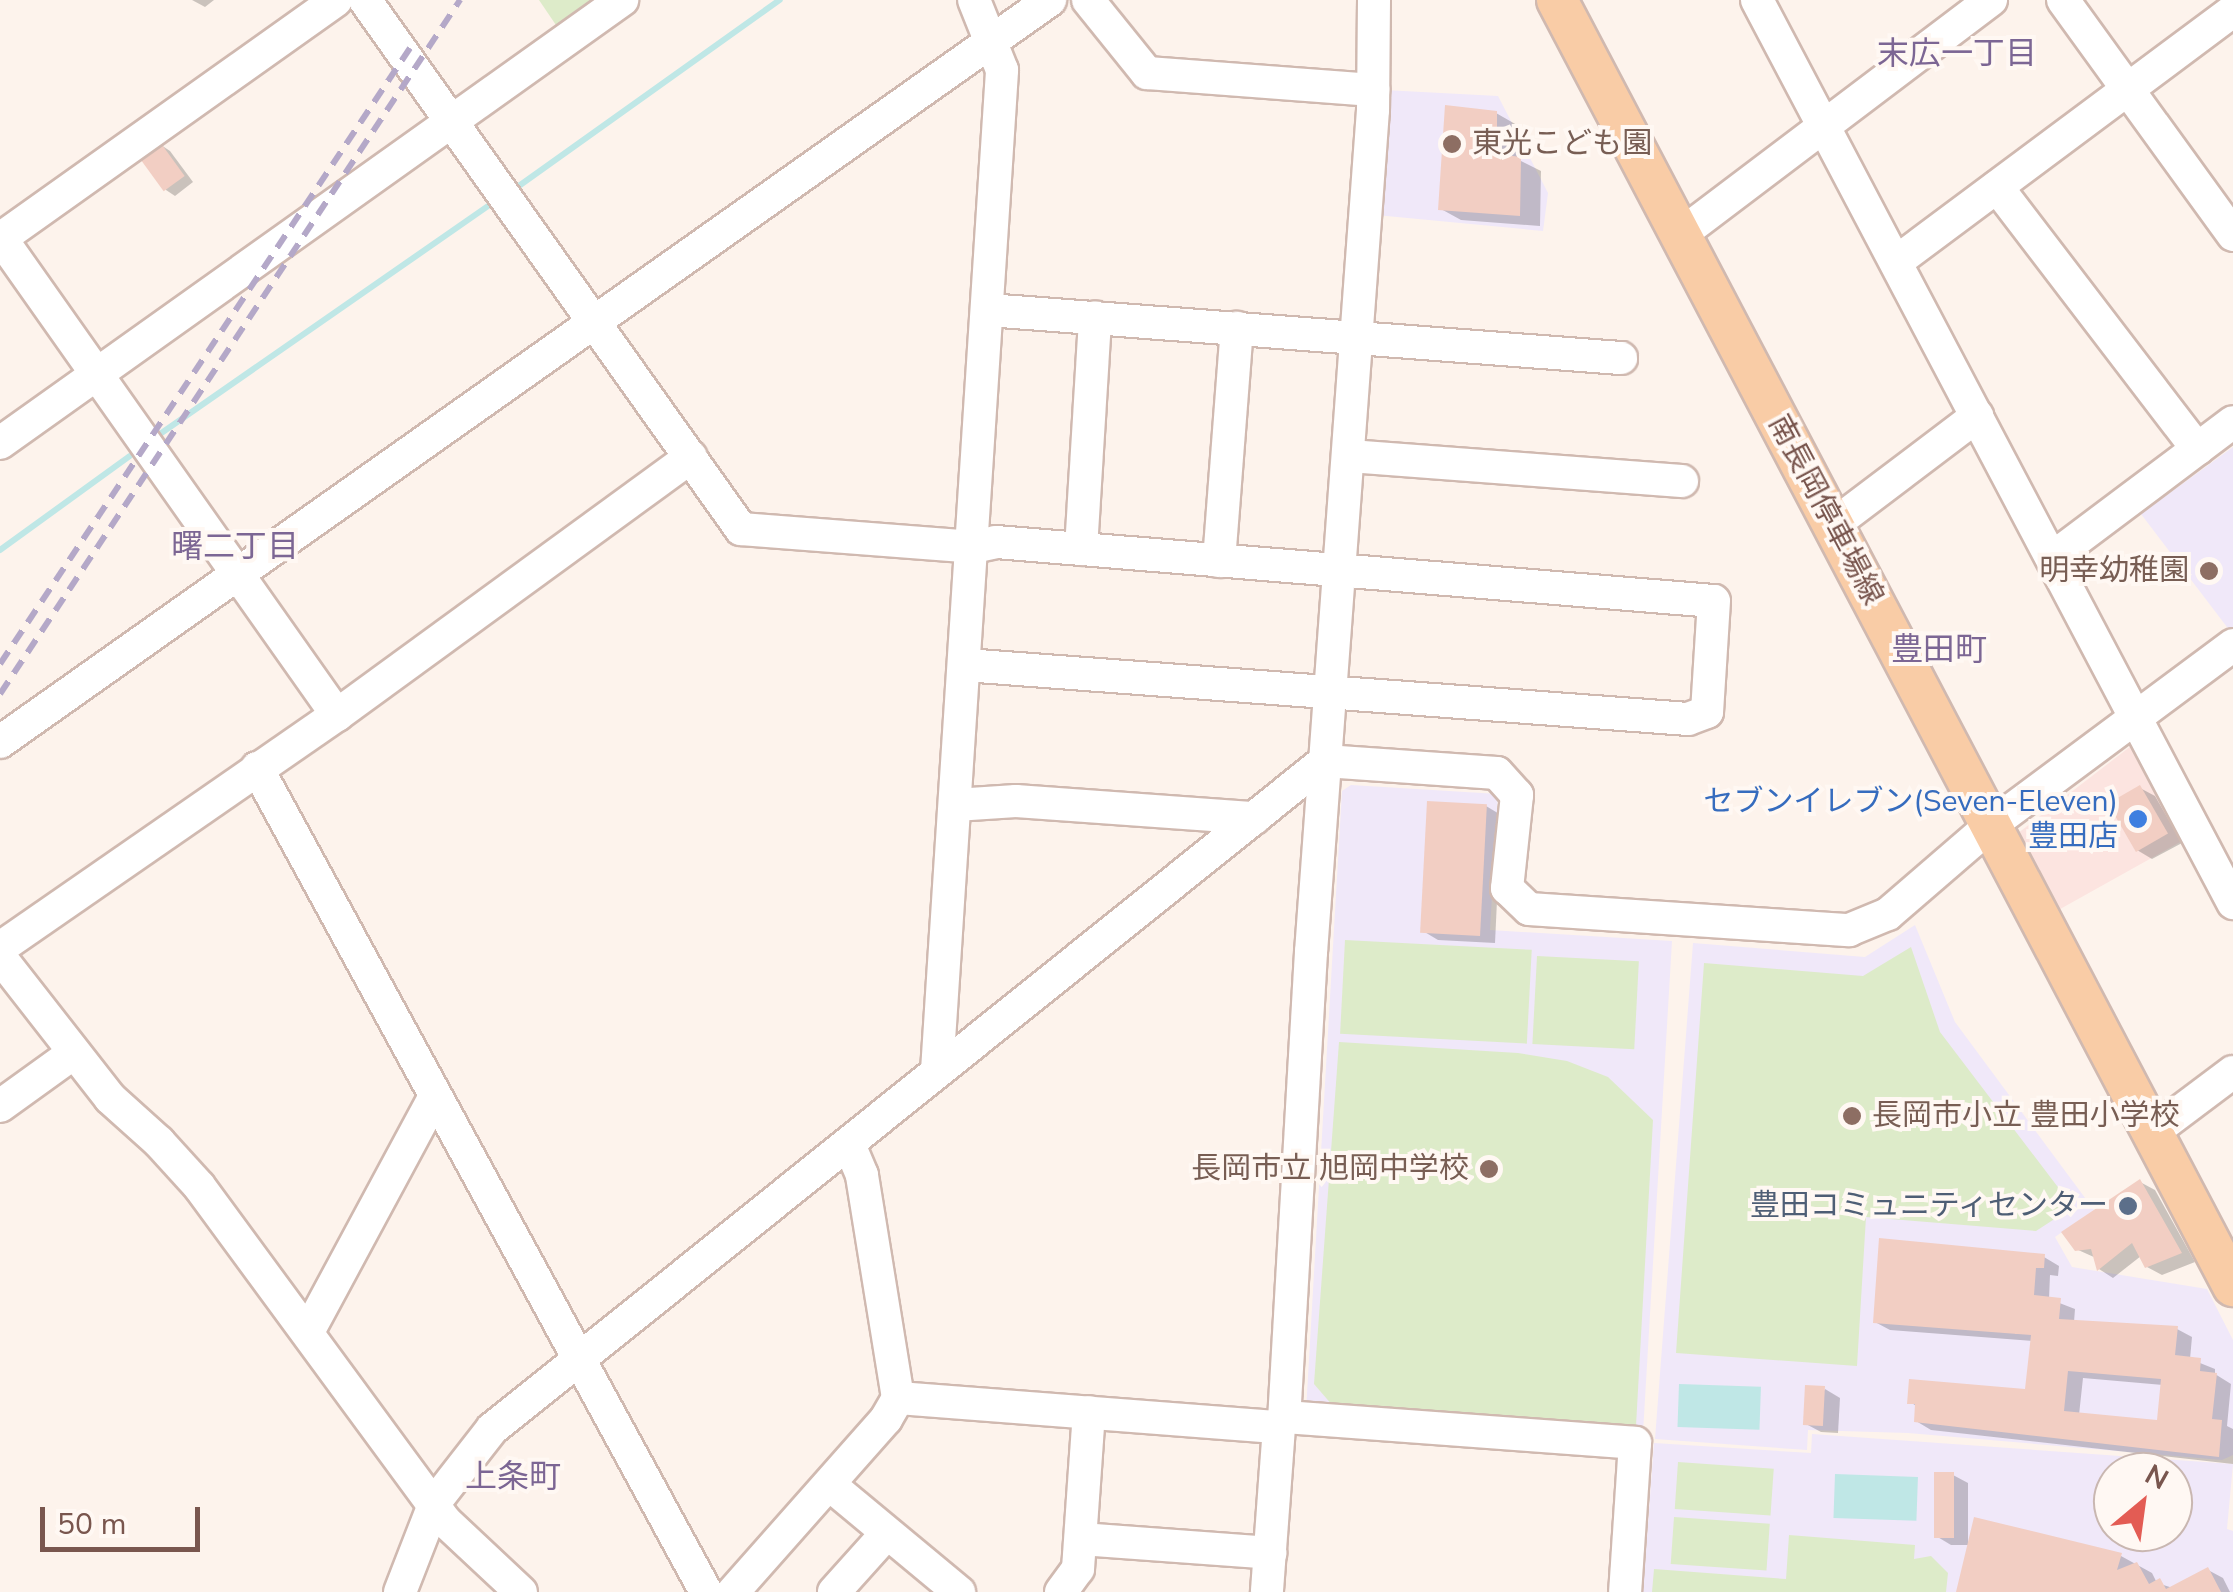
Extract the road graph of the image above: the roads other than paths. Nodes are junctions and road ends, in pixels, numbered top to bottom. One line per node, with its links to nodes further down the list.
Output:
1 (336, 0): 21 (street)
2 (365, 0): 16 (street)
3 (622, 0): 16 (street)
4 (974, 0): 13 (street)
5 (1050, 0): 13 (street)
6 (1088, 0): 14 (street)
7 (1374, 0): 14 (street)
8 (1556, 0): 20 (main road, 南長岡停車場線)
9 (1757, 0): 17 (street)
10 (1991, 0): 17 (street)
11 (2063, 0): 15 (street)
12 (2233, 11): 15 (street)
13 (994, 40): 23 (street); 25 (street)
14 (1373, 90): 27 (street)
15 (2128, 90): 18 (street); 19 (street)
16 (451, 120): 25 (street); 29 (street)
17 (1825, 126): 20 (street); 22 (street)
18 (1997, 187): 22 (street); 33 (street)
19 (2233, 235)
20 (1680, 236): 37 (main road, 南長岡停車場線)
21 (0, 238): 29 (street)
22 (1896, 262): 30 (street)
23 (988, 310): 24 (street); 38 (street)
24 (1095, 317): 26 (street); 39 (street)
25 (596, 322): 35 (street); 43 (street)
26 (1237, 328): 27 (street); 41 (street)
27 (1357, 337): 28 (street); 34 (street)
28 (1622, 358)
29 (96, 376): 32 (street); 43 (street)
30 (1977, 416): 37 (street); 40 (street)
31 (2233, 422): 33 (street)
32 (0, 442)
33 (2197, 448): 40 (street)
34 (1349, 456): 36 (street); 42 (street)
35 (691, 457): 38 (street); 47 (street)
36 (1682, 481)
37 (1833, 525): 54 (main road, 南長岡停車場線)
38 (973, 547): 39 (street); 45 (street)
39 (1081, 549): 41 (street)
40 (2052, 558): 48 (street)
41 (1219, 560): 42 (street)
42 (1342, 570): 46 (street); 46 (street)
43 (236, 575): 47 (street); 49 (street)
44 (2233, 644): 48 (street)
45 (965, 664): 46 (street); 52 (street)
46 (1331, 693): 50 (street)
47 (337, 715): 51 (street)
48 (2134, 718): 54 (street); 55 (street)
49 (0, 742)
50 (1325, 761): 53 (street); 54 (street); 70 (street)
51 (258, 768): 56 (street); 61 (street)
52 (955, 805): 53 (street); 59 (street)
53 (1254, 818): 59 (street)
54 (1991, 825): 63 (main road, 南長岡停車場線)
55 (2228, 882)
56 (0, 948)
57 (0, 957): 58 (street)
58 (72, 1054): 62 (street); 66 (street)
59 (937, 1071): 64 (street)
60 (2233, 1072): 63 (street)
61 (435, 1096): 66 (street); 67 (street)
62 (0, 1106)
63 (2153, 1132): 65 (main road, 南長岡停車場線)
64 (849, 1145): 67 (street); 68 (street)
65 (2233, 1286)
66 (308, 1332): 72 (street)
67 (577, 1360): 72 (street); 78 (street)
68 (898, 1398): 69 (street); 71 (street)
69 (1089, 1412): 70 (street); 74 (street)
70 (1282, 1422): 75 (street); 84 (street)
71 (830, 1485): 73 (street); 79 (street)
72 (435, 1502): 76 (street); 77 (street)
73 (887, 1533): 80 (street); 81 (street)
74 (1081, 1539): 75 (street); 82 (street)
75 (1270, 1553): 83 (street)
76 (400, 1592)
77 (520, 1592)
78 (706, 1592)
79 (733, 1592)
80 (834, 1592)
81 (959, 1592)
82 (1062, 1592)
83 (1267, 1592)
84 (1625, 1592)

